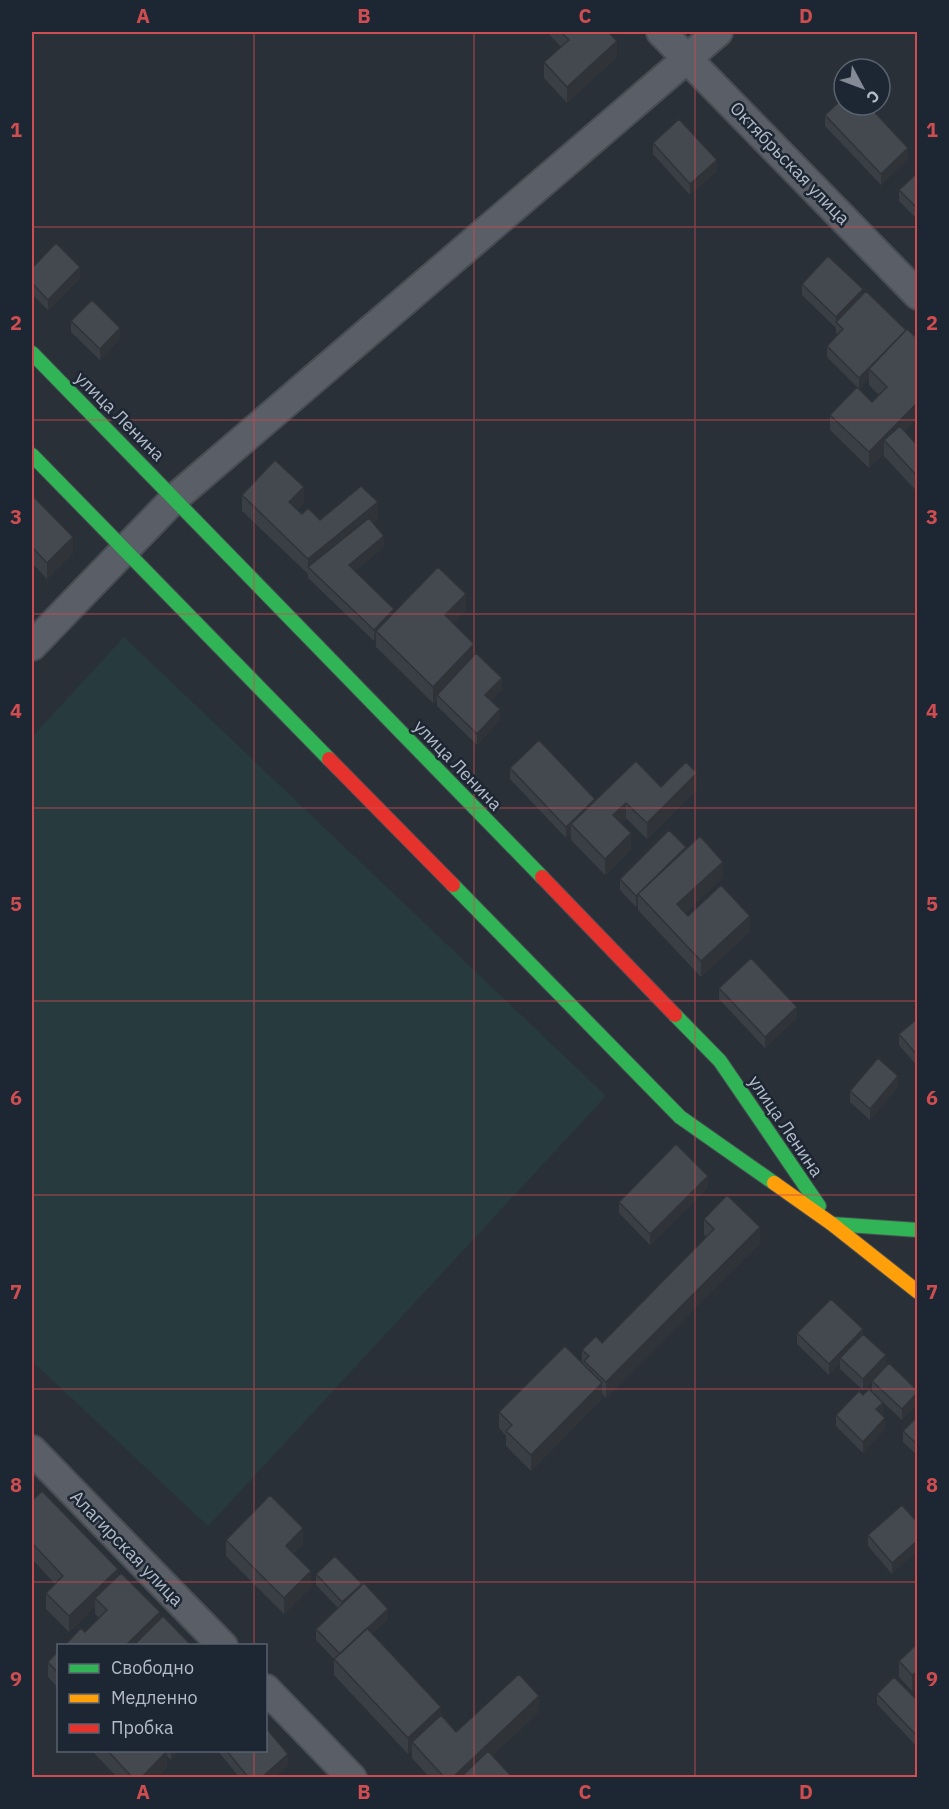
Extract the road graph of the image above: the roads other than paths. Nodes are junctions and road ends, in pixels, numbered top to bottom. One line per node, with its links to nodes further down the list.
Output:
1 (661, 32): 3 (street, Октябрьская улица)
2 (718, 32): 3 (street)
3 (687, 58): 4 (street, Октябрьская улица); 7 (street)
4 (918, 295)
5 (32, 353): 7 (street, улица Ленина)
6 (32, 455): 8 (street, улица Ленина)
7 (176, 498): 8 (street); 10 (street, улица Ленина)
8 (126, 549): 9 (street); 10 (street, улица Ленина)
9 (32, 646)
10 (832, 1224): 11 (street); 12 (street, улица Ленина)
11 (918, 1230)
12 (918, 1292)
13 (32, 1450): 14 (street, Алагирская улица)
14 (221, 1644)
15 (267, 1690): 16 (street)
16 (352, 1778)

